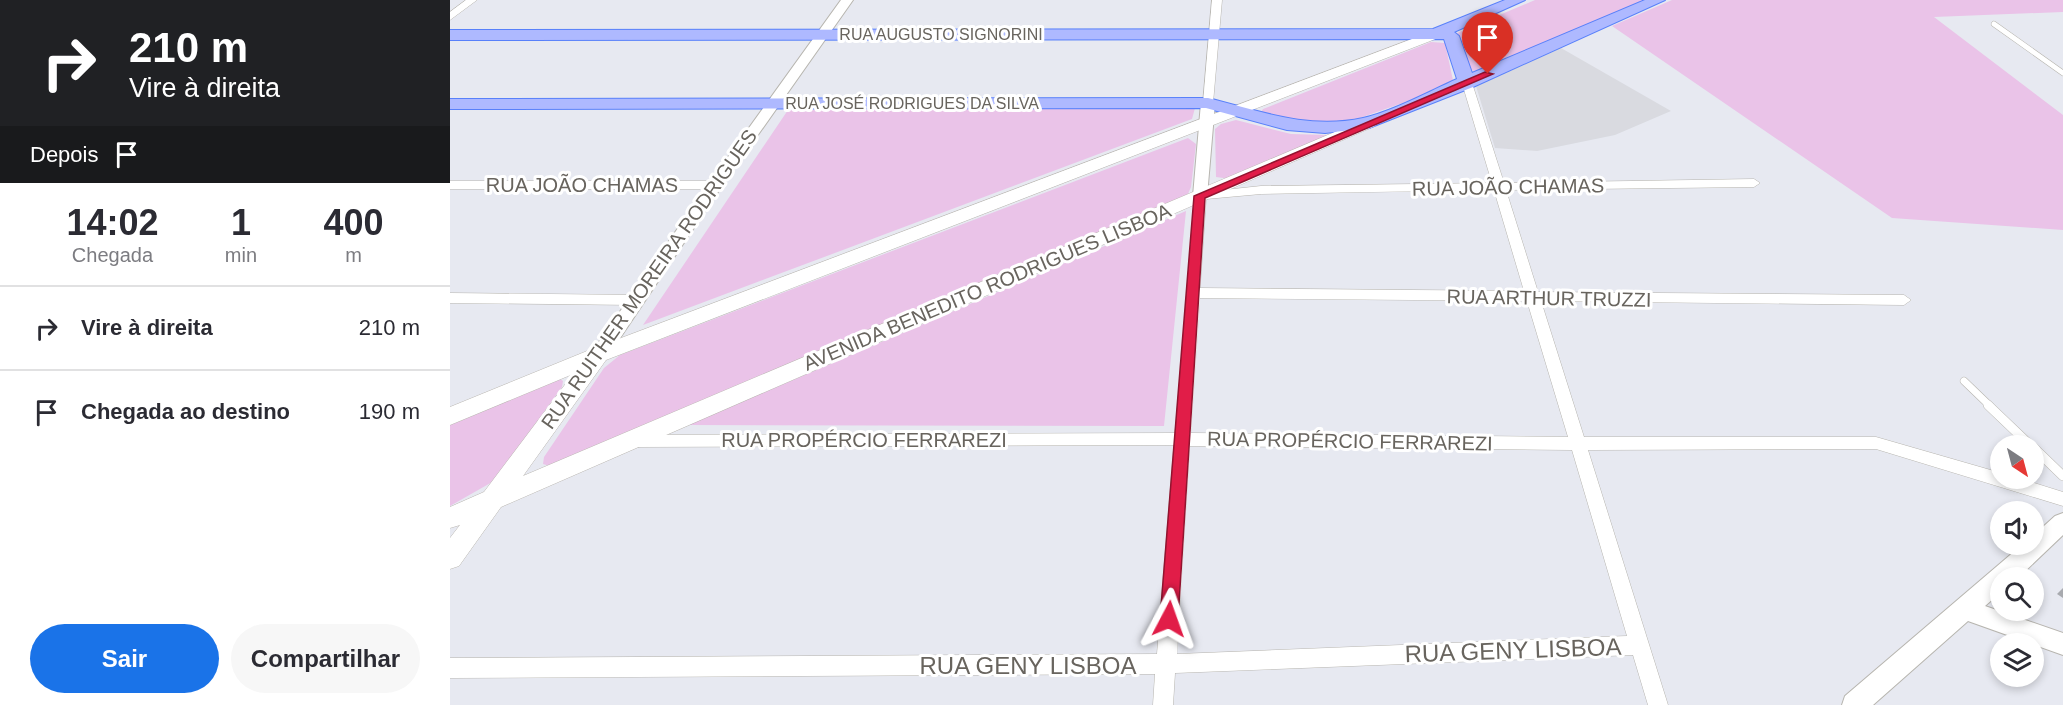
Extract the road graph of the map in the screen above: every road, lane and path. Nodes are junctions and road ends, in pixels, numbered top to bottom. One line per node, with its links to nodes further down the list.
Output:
1 (472, 0): 6 (street)
2 (847, 0): 8 (street, RUA RUITHER MOREIRA RODRIGUES)
3 (1217, 0): 10 (street)
4 (1518, 0): 11 (main road)
5 (1658, 0): 13 (main road, AVENIDA BENEDITO RODRIGUES LISBOA)
6 (450, 16)
7 (1994, 24): 12 (lane)
8 (824, 34): 9 (main road, RUA AUGUSTO SIGNORINI); 10 (main road, RUA AUGUSTO SIGNORINI); 14 (street, RUA RUITHER MOREIRA RODRIGUES)
9 (450, 35)
10 (1215, 35): 11 (main road, RUA AUGUSTO SIGNORINI); 17 (street)
11 (1433, 35): 13 (main road); 16 (main road)
12 (2063, 73)
13 (1467, 83): 18 (main road, AVENIDA BENEDITO RODRIGUES LISBOA); 23 (street)
14 (773, 103): 15 (main road, RUA JOSÉ RODRIGUES DA SILVA); 17 (main road, RUA JOSÉ RODRIGUES DA SILVA); 22 (street, RUA RUITHER MOREIRA RODRIGUES)
15 (450, 104)
16 (1233, 111): 17 (main road); 18 (main road)
17 (1208, 112): 24 (street); 30 (main road)
18 (1369, 123): 19 (main road, AVENIDA BENEDITO RODRIGUES LISBOA)
19 (1256, 182): 23 (street, RUA JOÃO CHAMAS); 24 (main road, AVENIDA BENEDITO RODRIGUES LISBOA)
20 (1754, 183): 23 (street, RUA JOÃO CHAMAS)
21 (450, 185): 22 (street, RUA JOÃO CHAMAS)
22 (715, 185): 28 (street, RUA RUITHER MOREIRA RODRIGUES)
23 (1501, 187): 27 (street)
24 (1200, 196): 25 (street); 35 (main road, AVENIDA BENEDITO RODRIGUES LISBOA)
25 (1194, 293): 27 (street, RUA ARTHUR TRUZZI); 34 (street)
26 (450, 298): 28 (street)
27 (1531, 298): 29 (street, RUA ARTHUR TRUZZI); 36 (street)
28 (636, 300): 30 (street, RUA RUITHER MOREIRA RODRIGUES)
29 (1904, 300)
30 (600, 354): 32 (main road); 39 (main road, RUA RUITHER MOREIRA RODRIGUES)
31 (1964, 381): 33 (lane)
32 (450, 416)
33 (2020, 435)
34 (1183, 439): 35 (street, RUA PROPÉRCIO FERRAREZI); 36 (street, RUA PROPÉRCIO FERRAREZI); 49 (street)
35 (629, 441): 39 (main road, AVENIDA BENEDITO RODRIGUES LISBOA)
36 (1580, 444): 40 (street, RUA PROPÉRCIO FERRAREZI); 48 (street)
37 (2044, 458): 38 (lane)
38 (2063, 476)
39 (494, 497): 41 (main road, AVENIDA BENEDITO RODRIGUES LISBOA); 43 (main road, RUA RUITHER MOREIRA RODRIGUES)
40 (2063, 499)
41 (450, 518)
42 (2063, 522): 44 (street)
43 (450, 558)
44 (2014, 567)
45 (1990, 589): 46 (street)
46 (1966, 610): 47 (street); 53 (street)
47 (2063, 644)
48 (1641, 645): 49 (street, RUA GENY LISBOA); 52 (street)
49 (1166, 664): 50 (street, RUA GENY LISBOA); 51 (street)
50 (450, 668)
51 (1163, 705)
52 (1658, 705)
53 (1854, 705)

